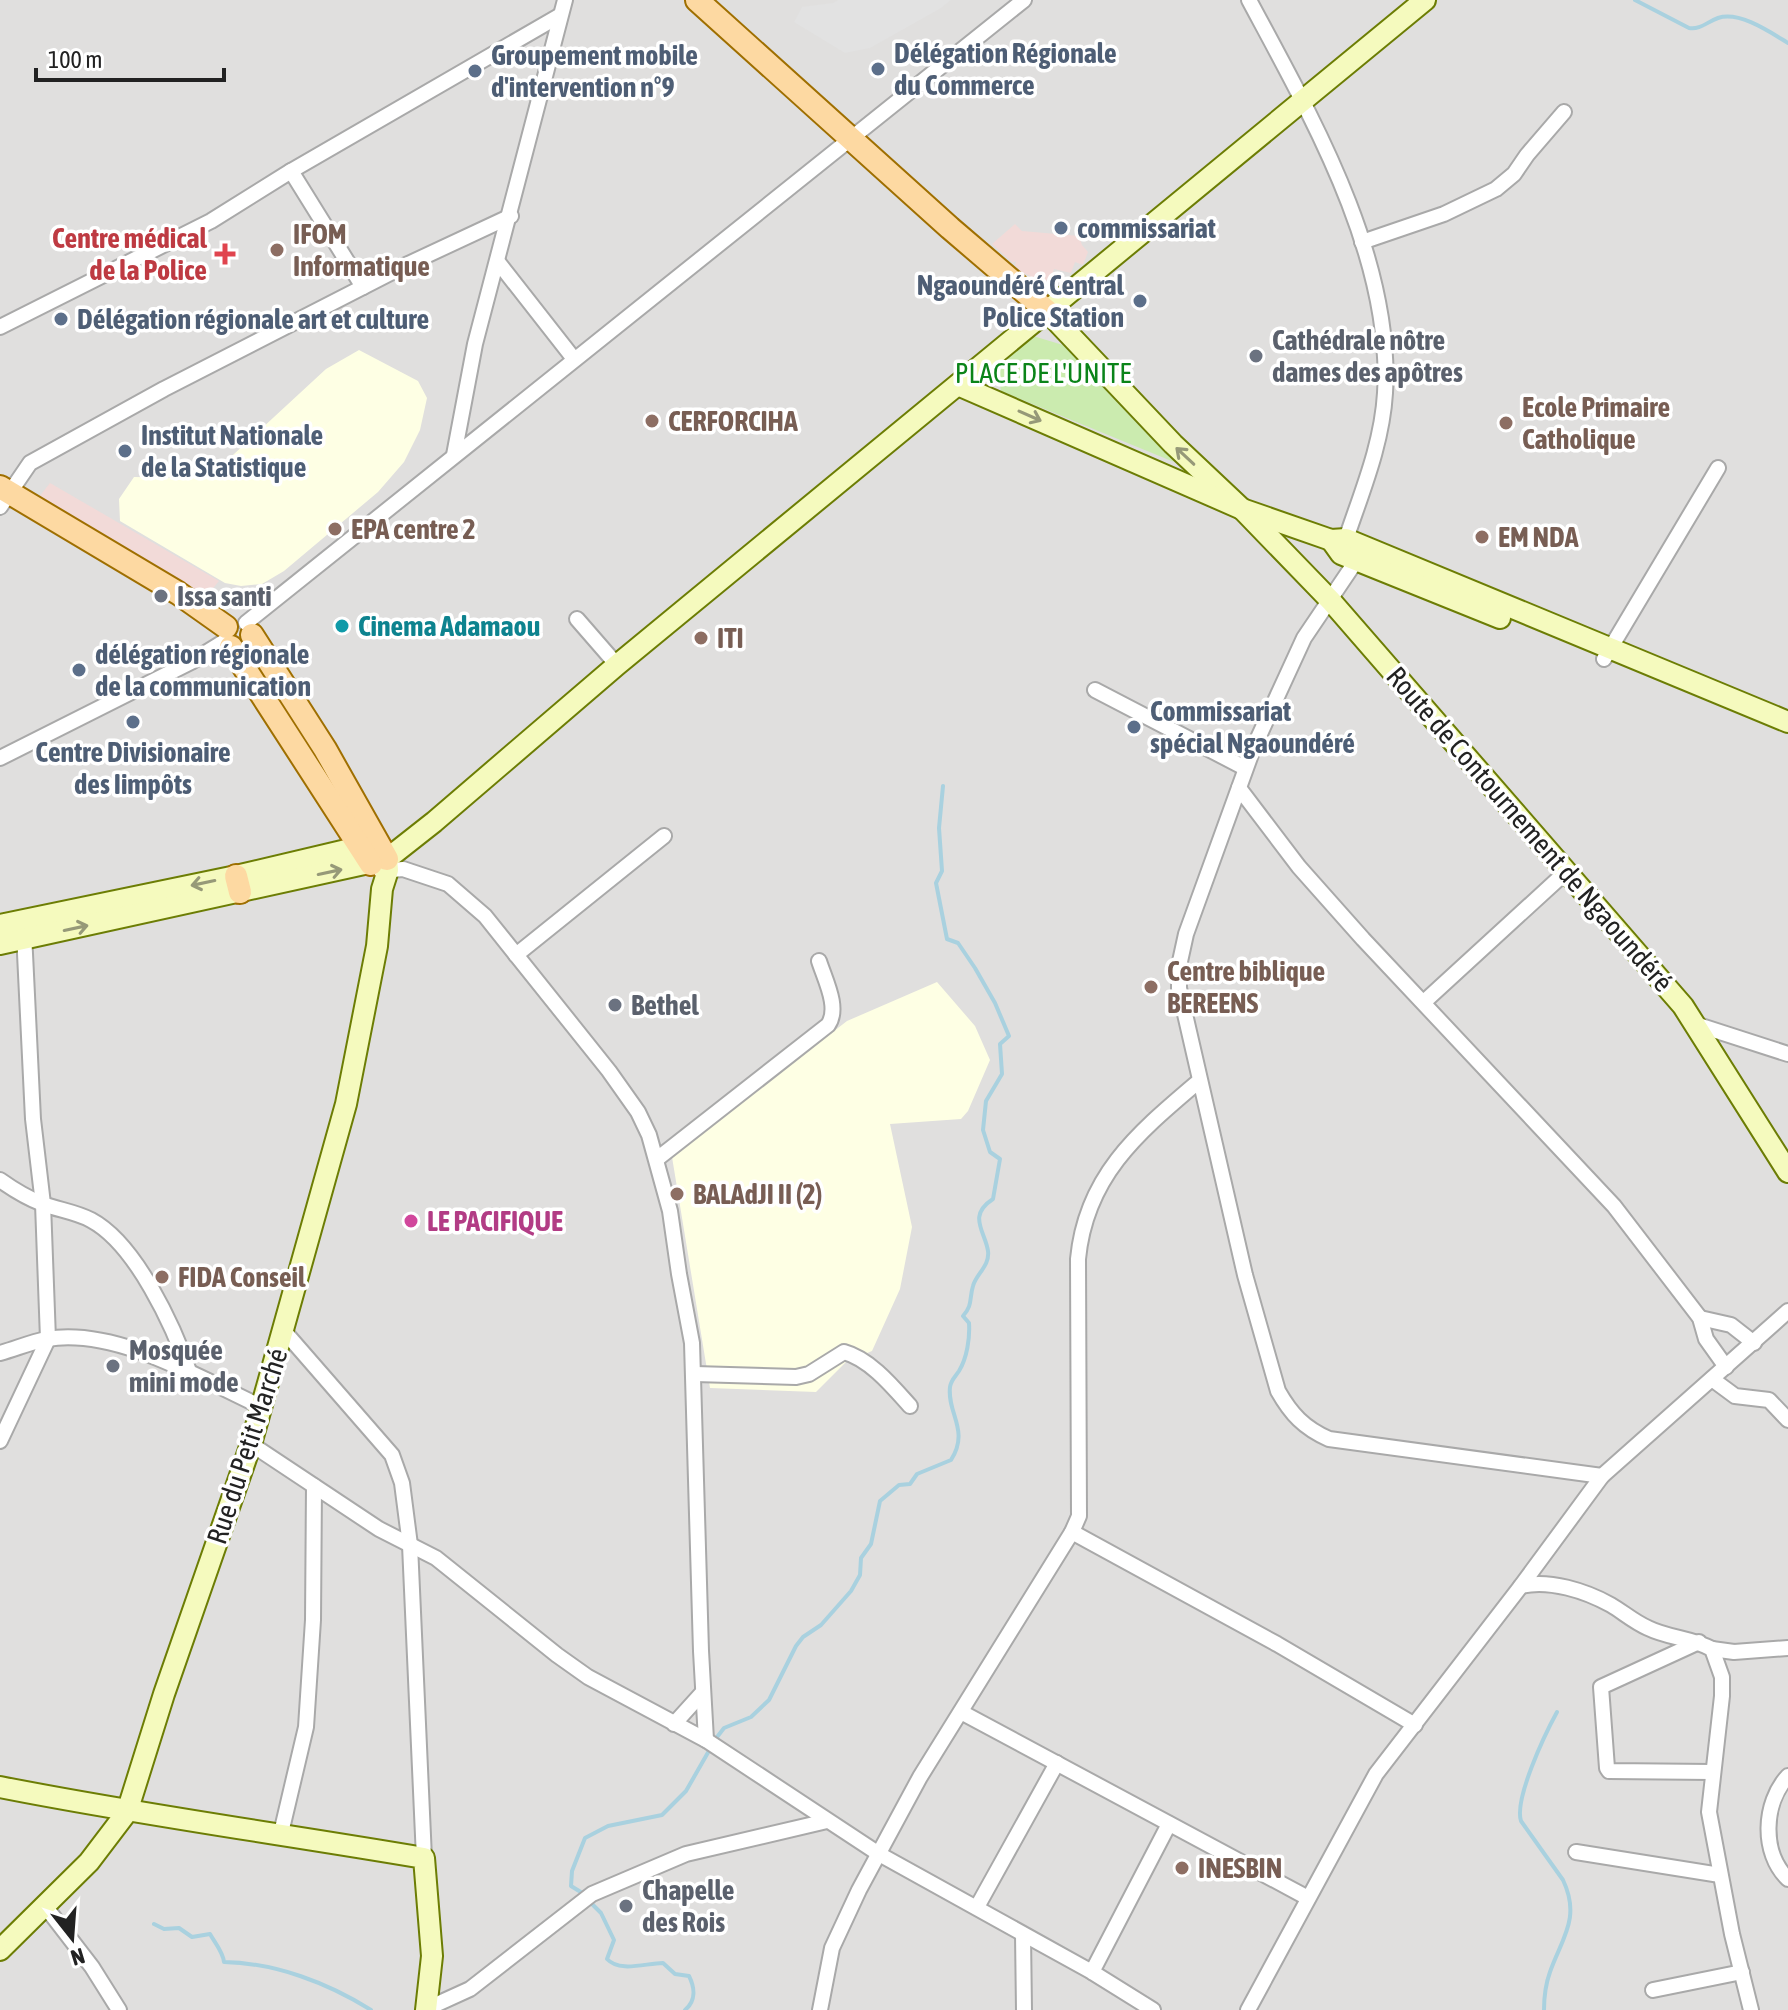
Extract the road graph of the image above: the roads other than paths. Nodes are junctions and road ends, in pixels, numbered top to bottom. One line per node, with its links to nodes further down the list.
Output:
1 (565, 0): 6 (street)
2 (697, 0): 9 (main road)
3 (1024, 0): 9 (street)
4 (1249, 0): 7 (street)
5 (1425, 0): 7 (street)
6 (559, 16): 10 (street); 11 (street)
7 (1302, 99): 12 (street); 15 (street)
8 (1564, 112): 12 (street)
9 (850, 139): 15 (main road); 17 (street)
10 (291, 171): 14 (street); 16 (street)
11 (511, 216): 13 (street); 14 (street)
12 (1362, 242): 23 (street)
13 (498, 262): 17 (street); 19 (street)
14 (363, 287): 21 (street)
15 (1047, 311): 18 (street); 22 (street, Route de Contournement de Ngaoundéré, one-way to 15)
16 (0, 327)
17 (574, 359): 19 (street)
18 (958, 385): 22 (street, one-way to 22); 28 (street)
19 (454, 455): 26 (street)
20 (1718, 468): 27 (street)
21 (3, 495): 26 (main road)
22 (1242, 509): 23 (street); 24 (street, Route de Contournement de Ngaoundéré)
23 (1344, 549): 24 (street); 27 (street)
24 (1331, 601): 35 (street); 39 (street, Route de Contournement de Ngaoundéré)
25 (577, 619): 28 (street)
26 (236, 635): 32 (main road); 33 (street); 34 (main road)
27 (1608, 654): 30 (street); 31 (street)
28 (617, 665): 38 (street)
29 (1095, 690): 35 (street)
30 (1788, 722)
31 (1788, 734)
32 (325, 749): 34 (main road); 38 (main road)
33 (0, 758)
34 (304, 761): 38 (main road)
35 (1245, 768): 36 (street)
36 (1239, 788): 45 (street); 48 (street)
37 (664, 836): 43 (street)
38 (377, 864): 41 (street); 43 (street); 55 (street, Rue du Petit Marché)
39 (1567, 871): 45 (street); 46 (street, Route de Contournement de Ngaoundéré)
40 (0, 925): 41 (street)
41 (23, 930): 42 (street); 52 (street)
42 (0, 944)
43 (516, 955): 49 (street)
44 (819, 961): 49 (street)
45 (1424, 1002): 54 (street)
46 (1695, 1024): 47 (street); 50 (street, Route de Contournement de Ngaoundéré)
47 (1788, 1054)
48 (1199, 1081): 68 (street); 70 (street)
49 (657, 1159): 61 (street)
50 (1788, 1172)
51 (0, 1180): 52 (street)
52 (43, 1204): 56 (street); 60 (street)
53 (1788, 1311): 57 (street)
54 (1700, 1318): 57 (street); 59 (street)
55 (284, 1331): 64 (street, Rue du Petit Marché); 71 (street)
56 (48, 1339): 58 (street); 60 (street); 66 (street)
57 (1754, 1343): 59 (street)
58 (0, 1353)
59 (1726, 1367): 62 (street)
60 (190, 1374): 64 (street)
61 (695, 1374): 63 (street); 77 (street)
62 (1712, 1379): 65 (street); 68 (street)
63 (910, 1406)
64 (262, 1407): 67 (street, Rue du Petit Marché)
65 (1788, 1420)
66 (0, 1441)
67 (251, 1444): 69 (street); 86 (street, Rue du Petit Marché)
68 (1602, 1476): 72 (street)
69 (314, 1486): 71 (street); 89 (street)
70 (1072, 1532): 78 (street); 80 (street)
71 (410, 1545): 79 (street); 92 (street)
72 (1521, 1586): 73 (street); 80 (street)
73 (1706, 1646): 75 (street); 76 (street); 83 (street)
74 (1788, 1648): 75 (street)
75 (1734, 1652): 76 (street)
76 (1722, 1677): 83 (street)
77 (703, 1692): 79 (street); 81 (street)
78 (961, 1712): 82 (street); 91 (street)
79 (674, 1724): 81 (street)
80 (1415, 1725): 95 (street)
81 (711, 1744): 87 (street)
82 (1057, 1763): 88 (street); 97 (street)
83 (1712, 1772): 93 (street)
84 (1788, 1776): 94 (street)
85 (0, 1787): 86 (street)
86 (127, 1812): 89 (street); 96 (street, Rue du Petit Marché)
87 (827, 1821): 91 (street); 103 (street)
88 (1169, 1824): 95 (street); 100 (street)
89 (281, 1833): 92 (street)
90 (1576, 1852): 93 (street)
91 (879, 1854): 97 (street); 105 (street)
92 (424, 1858): 103 (street)
93 (1720, 1875): 101 (street)
94 (1788, 1879)
95 (1308, 1898): 108 (street)
96 (45, 1906): 99 (street, Rue du Petit Marché); 104 (street)
97 (977, 1907): 98 (street)
98 (1023, 1935): 100 (street); 106 (street)
99 (0, 1950)
100 (1092, 1972): 107 (street)
101 (1742, 1972): 102 (street); 109 (street)
102 (1653, 1990)
103 (435, 2008)
104 (119, 2010)
105 (820, 2010)
106 (1024, 2010)
107 (1153, 2010)
108 (1248, 2010)
109 (1751, 2010)

